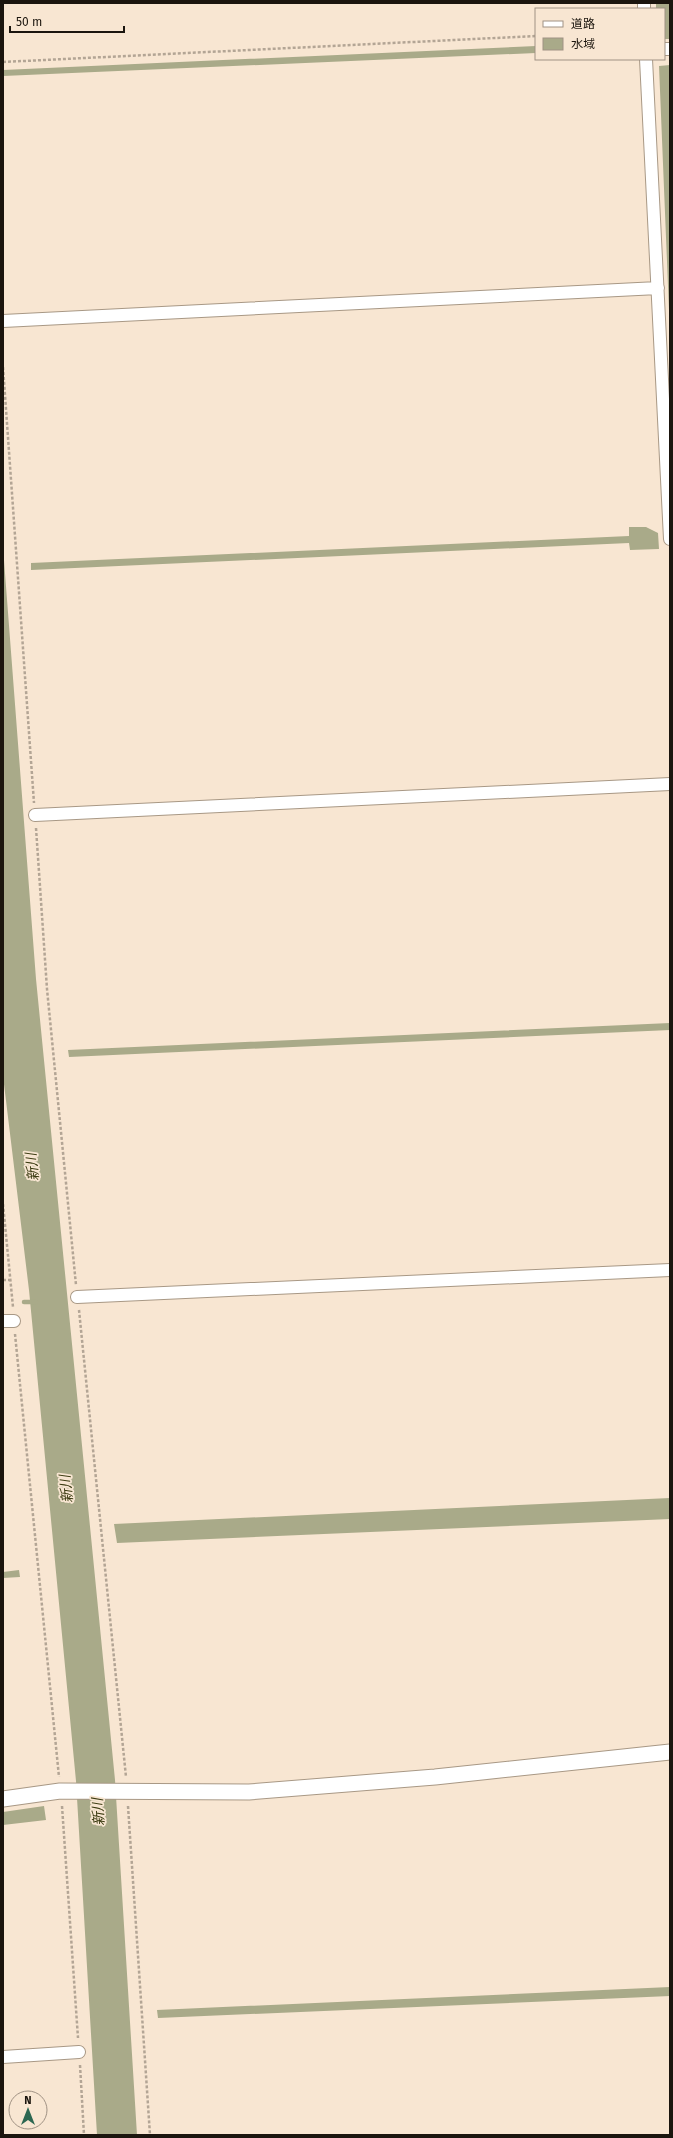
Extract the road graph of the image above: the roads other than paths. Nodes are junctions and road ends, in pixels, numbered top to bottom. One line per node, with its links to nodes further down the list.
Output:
1 (646, 60): 2 (street)
2 (658, 288): 3 (street); 4 (street)
3 (3, 321)
4 (670, 539)
5 (670, 784): 6 (street)
6 (34, 815)
7 (670, 1270): 8 (street)
8 (77, 1297)
9 (670, 1752): 10 (street)
10 (3, 1799)
11 (79, 2052): 12 (street)
12 (3, 2056)

